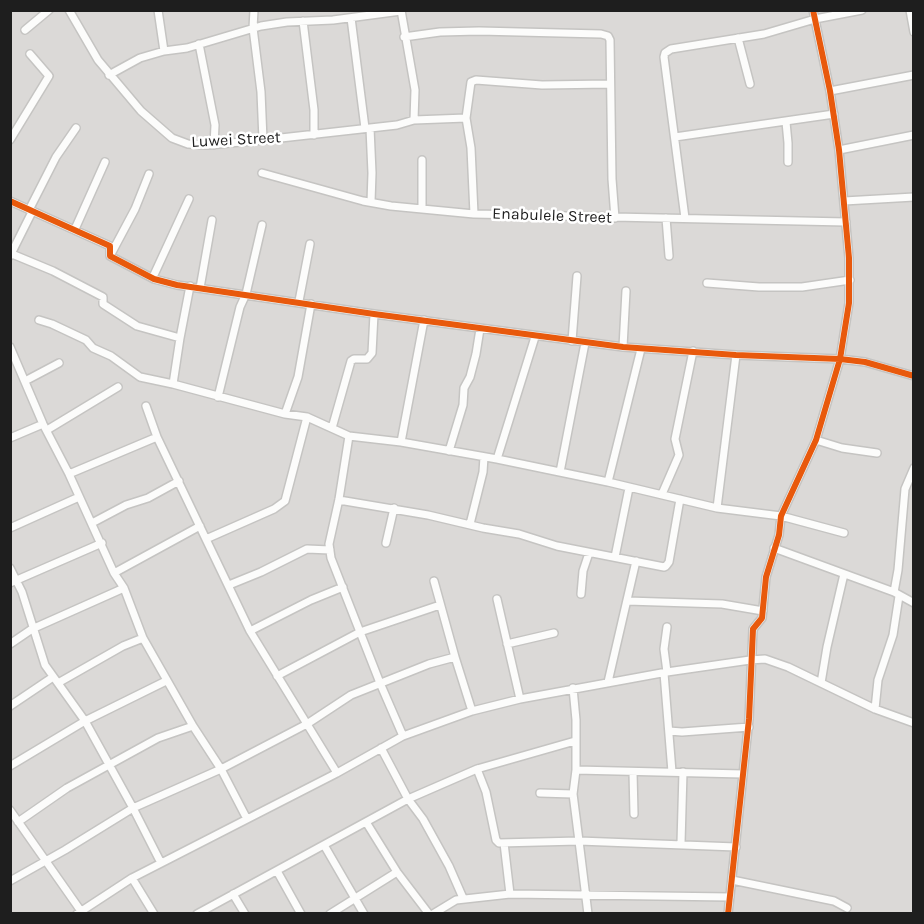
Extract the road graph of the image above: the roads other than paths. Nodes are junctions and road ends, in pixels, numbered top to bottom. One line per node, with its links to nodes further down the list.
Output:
1 (49, 10): 13 (street)
2 (69, 10): 20 (street, Luwei Street)
3 (158, 10): 18 (street)
4 (254, 10): 12 (street)
5 (813, 10): 10 (street)
6 (862, 10): 10 (street)
7 (910, 10): 14 (street)
8 (401, 11): 9 (street); 15 (street)
9 (351, 18): 11 (street); 30 (street)
10 (815, 19): 16 (street); 24 (street)
11 (303, 21): 12 (street); 31 (street)
12 (254, 28): 17 (street); 35 (street)
13 (25, 30)
14 (914, 32)
15 (405, 37): 22 (street); 27 (street)
16 (738, 38): 23 (street); 33 (street)
17 (199, 44): 18 (street); 36 (street)
18 (164, 51): 20 (street)
19 (30, 54): 34 (street)
20 (109, 75): 36 (street, Luwei Street)
21 (914, 75): 24 (street)
22 (610, 84): 26 (street); 51 (street)
23 (750, 84)
24 (830, 91): 25 (street)
25 (834, 114): 28 (street); 37 (street)
26 (466, 118): 27 (street, Luwei Street); 50 (street)
27 (414, 120): 30 (street, Luwei Street)
28 (786, 122): 33 (street); 40 (street)
29 (76, 128): 49 (street)
30 (367, 128): 31 (street, Luwei Street); 47 (street)
31 (314, 135): 35 (street, Luwei Street)
32 (914, 135): 37 (street)
33 (675, 137): 53 (street)
34 (10, 140)
35 (263, 141): 36 (street, Luwei Street)
36 (214, 145)
37 (839, 150): 46 (street)
38 (422, 160): 48 (street)
39 (105, 162): 57 (street)
40 (788, 162)
41 (262, 173): 47 (street, Enabulele Street)
42 (149, 174): 60 (street)
43 (914, 197): 46 (street)
44 (189, 199): 63 (street)
45 (10, 201): 49 (street)
46 (844, 201): 55 (street)
47 (371, 202): 48 (street, Enabulele Street)
48 (422, 208): 50 (street, Enabulele Street)
49 (31, 211): 57 (street); 59 (street)
50 (474, 214): 51 (street, Enabulele Street)
51 (615, 218): 52 (street, Enabulele Street)
52 (666, 218): 53 (street, Enabulele Street); 61 (street)
53 (685, 218): 55 (street, Enabulele Street)
54 (212, 220): 67 (street)
55 (846, 222): 64 (street)
56 (262, 225): 69 (street)
57 (75, 229): 60 (street)
58 (310, 244): 70 (street)
59 (11, 255): 77 (street)
60 (110, 256): 63 (street)
61 (669, 256)
62 (577, 276): 78 (street)
63 (153, 277): 66 (street)
64 (850, 280): 65 (street); 85 (street)
65 (706, 283)
66 (190, 286): 67 (street); 77 (street)
67 (200, 288): 69 (street)
68 (626, 291): 81 (street)
69 (246, 294): 70 (street); 91 (street)
70 (299, 302): 71 (street)
71 (311, 304): 72 (street); 93 (street)
72 (374, 314): 74 (street); 96 (street)
73 (39, 320): 89 (street)
74 (424, 320): 75 (street); 101 (street)
75 (480, 329): 76 (street); 102 (street)
76 (535, 337): 78 (street); 105 (street)
77 (180, 338): 89 (street)
78 (572, 341): 79 (street)
79 (585, 343): 81 (street); 107 (street)
80 (10, 347): 88 (street)
81 (623, 347): 82 (street)
82 (641, 349): 83 (street); 110 (street)
83 (693, 351): 84 (street); 112 (street)
84 (736, 356): 85 (street); 117 (street)
85 (840, 359): 87 (street); 100 (street)
86 (59, 363): 88 (street)
87 (914, 376)
88 (25, 381): 95 (street)
89 (173, 384): 91 (street)
90 (118, 387): 95 (street)
91 (218, 397): 93 (street)
92 (146, 406): 98 (street)
93 (285, 414): 94 (street)
94 (307, 417): 96 (street); 124 (street)
95 (45, 427): 99 (street); 108 (street)
96 (332, 428): 97 (street)
97 (349, 436): 101 (street); 115 (street)
98 (157, 437): 108 (street); 109 (street)
99 (10, 438)
100 (816, 440): 103 (street); 118 (street)
101 (401, 442): 102 (street)
102 (449, 451): 104 (street)
103 (877, 453)
104 (484, 457): 105 (street); 120 (street)
105 (497, 459): 107 (street)
106 (914, 468): 141 (street)
107 (560, 472): 110 (street)
108 (69, 474): 113 (street)
109 (179, 481): 119 (street); 121 (street)
110 (608, 482): 111 (street)
111 (629, 488): 112 (street); 130 (street)
112 (662, 494): 114 (street)
113 (79, 497): 119 (street); 122 (street)
114 (680, 498): 117 (street); 131 (street)
115 (339, 500): 116 (street); 128 (street)
116 (394, 508): 120 (street); 126 (street)
117 (717, 508): 118 (street)
118 (780, 516): 123 (street); 127 (street)
119 (92, 523): 125 (street)
120 (470, 524): 129 (street)
121 (200, 526): 124 (street); 133 (street)
122 (10, 528)
123 (844, 533)
124 (206, 539): 137 (street)
125 (102, 543): 133 (street); 136 (street)
126 (386, 543)
127 (774, 548): 134 (street); 146 (street)
128 (330, 550): 137 (street); 138 (street)
129 (589, 553): 130 (street); 140 (street)
130 (615, 557): 131 (street)
131 (636, 561): 143 (street)
132 (10, 568): 136 (street)
133 (114, 573): 139 (street)
134 (844, 574): 141 (street); 165 (street)
135 (434, 581): 145 (street)
136 (13, 582): 148 (street)
137 (229, 585): 149 (street)
138 (343, 587): 149 (street); 150 (street)
139 (124, 588): 148 (street); 152 (street)
140 (580, 594)
141 (897, 594): 144 (street); 169 (street)
142 (497, 599): 154 (street)
143 (627, 601): 146 (street); 163 (street)
144 (914, 603)
145 (440, 605): 150 (street); 156 (street)
146 (763, 611): 155 (street)
147 (667, 627): 159 (street)
148 (32, 629): 153 (street); 161 (street)
149 (250, 631): 160 (street)
150 (360, 632): 160 (street); 164 (street)
151 (554, 633): 154 (street)
152 (143, 638): 161 (street); 162 (street)
153 (10, 644)
154 (507, 644): 167 (street)
155 (752, 644): 157 (street); 158 (street)
156 (455, 657): 164 (street); 170 (street)
157 (765, 659): 158 (street); 165 (street)
158 (752, 661): 159 (street); 175 (street)
159 (666, 673): 163 (street); 176 (street)
160 (276, 675): 173 (street)
161 (55, 680): 168 (street); 171 (street)
162 (166, 681): 171 (street); 174 (street)
163 (608, 682): 166 (street)
164 (380, 683): 173 (street); 177 (street)
165 (821, 683): 169 (street)
166 (573, 688): 167 (street); 178 (street)
167 (520, 699): 170 (street)
168 (10, 706)
169 (875, 709): 172 (street)
170 (472, 711): 177 (street)
171 (85, 721): 180 (street); 181 (street)
172 (914, 723)
173 (307, 724): 182 (street); 188 (street)
174 (193, 726): 181 (street); 182 (street)
175 (748, 727): 176 (street); 189 (street)
176 (669, 731): 186 (street)
177 (403, 736): 179 (street)
178 (575, 741): 183 (street); 184 (street)
179 (381, 748): 188 (street); 192 (street)
180 (10, 766)
181 (110, 766): 193 (street); 197 (street)
182 (221, 769): 193 (street); 196 (street)
183 (477, 769): 192 (street); 200 (street)
184 (576, 770): 185 (street); 191 (street)
185 (633, 772): 186 (street); 195 (street)
186 (672, 772): 187 (street)
187 (683, 772): 189 (street); 201 (street)
188 (337, 773): 196 (street)
189 (743, 774): 203 (street)
190 (540, 793): 191 (street)
191 (573, 795): 199 (street)
192 (408, 800): 198 (street); 215 (street)
193 (133, 808): 204 (street); 205 (street)
194 (10, 810): 197 (street)
195 (634, 814)
196 (246, 819): 205 (street)
197 (15, 822): 204 (street)
198 (366, 822): 202 (street); 207 (street)
199 (579, 841): 200 (street); 201 (street); 213 (street)
200 (504, 843): 212 (street)
201 (681, 843): 203 (street)
202 (324, 845): 206 (street); 216 (street)
203 (736, 847): 210 (street)
204 (45, 861): 209 (street); 218 (street)
205 (161, 863): 208 (street)
206 (277, 872): 211 (street); 222 (street)
207 (397, 872): 216 (street); 225 (street)
208 (132, 878): 218 (street); 219 (street)
209 (10, 880)
210 (732, 880): 214 (street); 217 (street)
211 (233, 894): 220 (street); 221 (street)
212 (510, 894): 213 (street); 215 (street)
213 (587, 895): 214 (street); 227 (street)
214 (730, 897): 228 (street)
215 (463, 898): 226 (street)
216 (354, 899): 223 (street); 224 (street)
217 (847, 908)
218 (80, 913)
219 (154, 914)
220 (197, 914)
221 (245, 914)
222 (301, 914)
223 (330, 914)
224 (364, 914)
225 (429, 914)
226 (433, 914)
227 (588, 914)
228 (728, 914)

